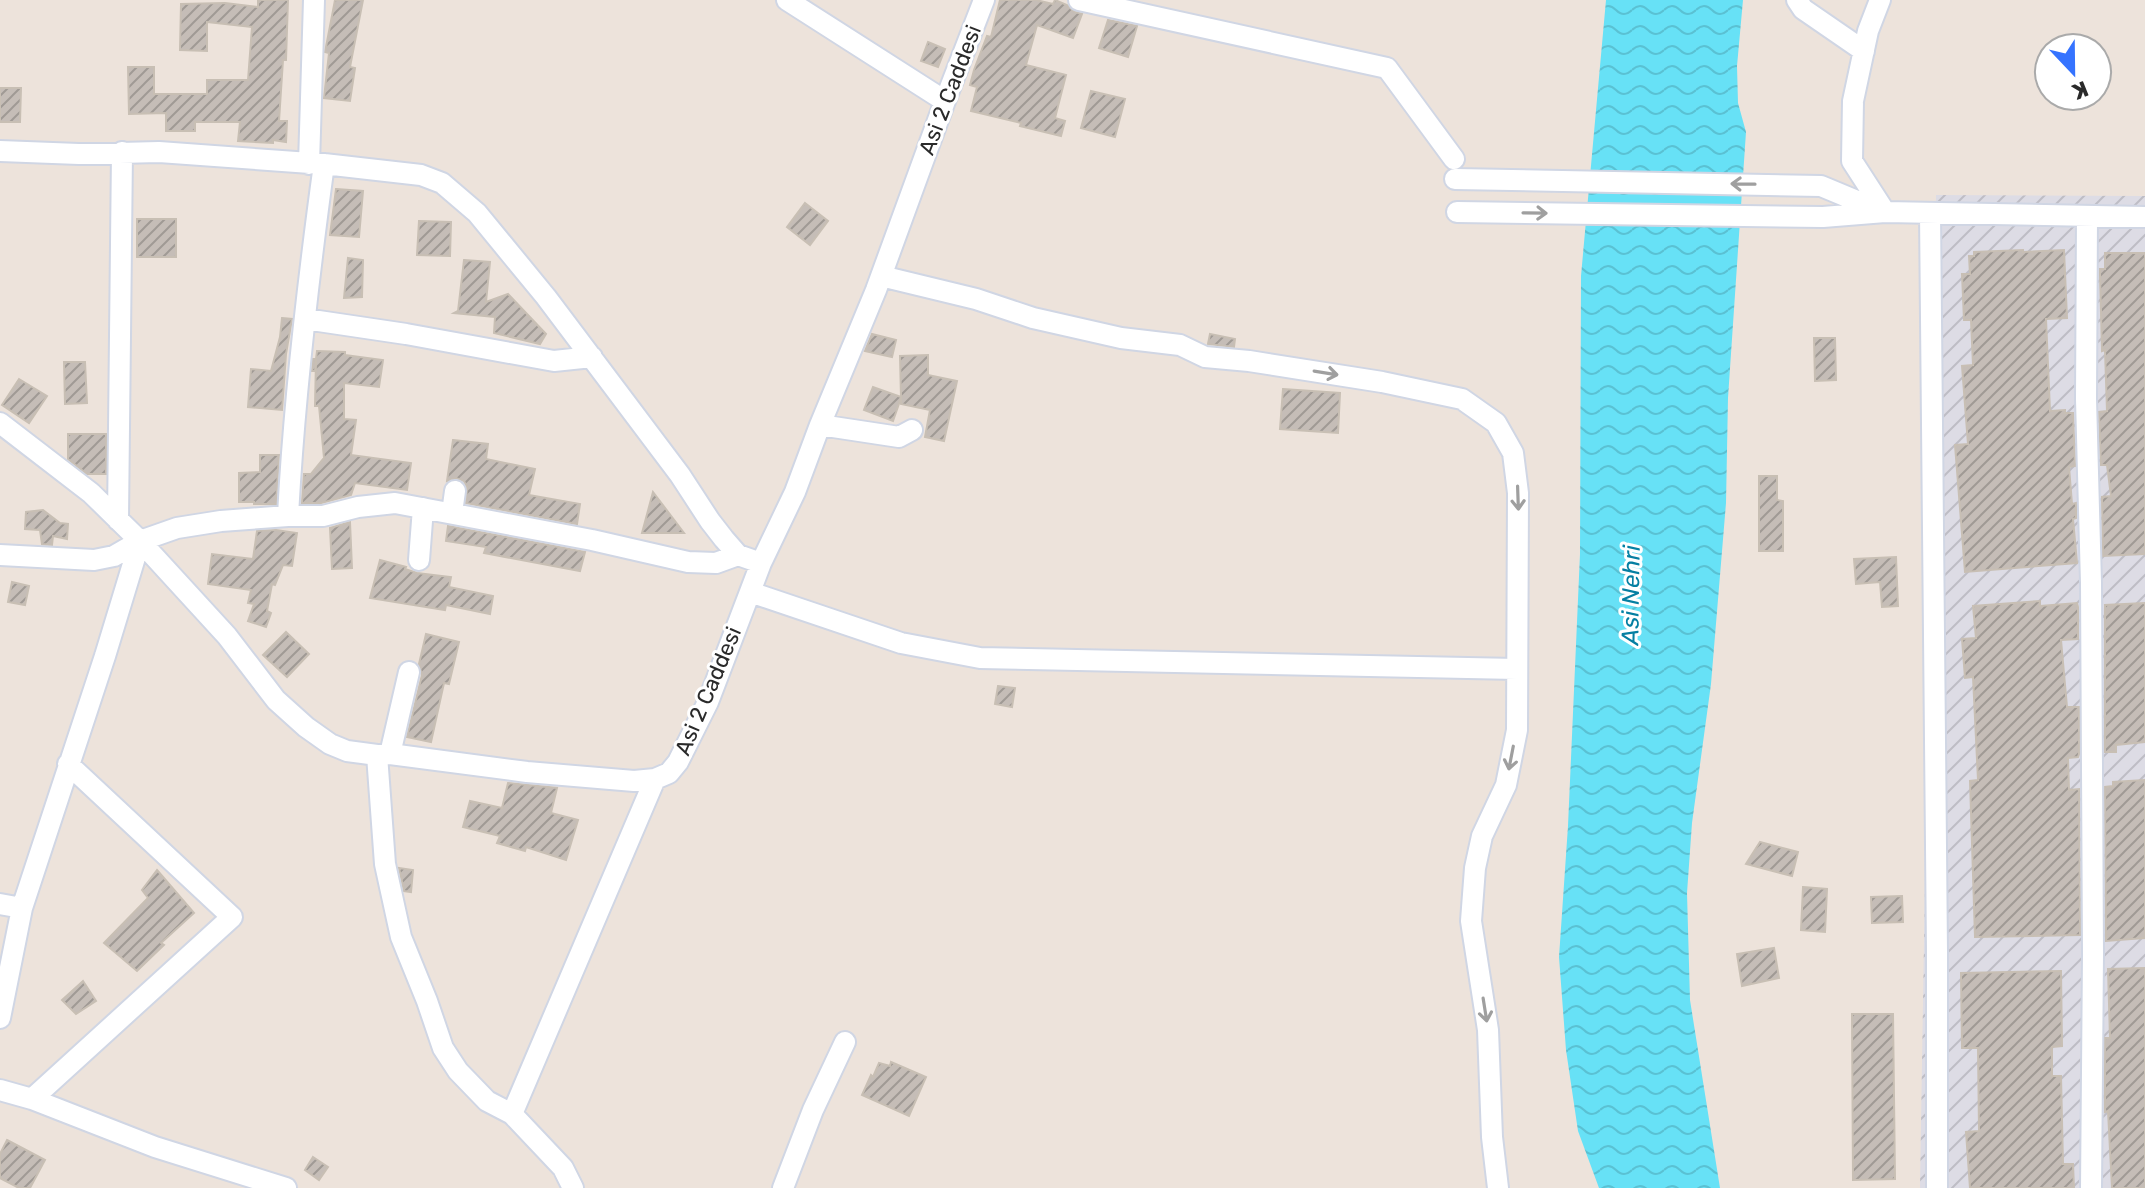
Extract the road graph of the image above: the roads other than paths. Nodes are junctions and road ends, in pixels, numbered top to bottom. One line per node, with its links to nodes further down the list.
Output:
1 (314, 0): 12 (street)
2 (787, 0): 9 (street)
3 (984, 0): 9 (street, Asi 2 Caddesi)
4 (1079, 0): 7 (street)
5 (1797, 0): 8 (street)
6 (1880, 0): 8 (street)
7 (1152, 8): 14 (street, one-way to 7)
8 (1864, 51): 14 (street)
9 (945, 101): 18 (street, Asi 2 Caddesi)
10 (0, 151): 11 (street)
11 (122, 152): 12 (street); 28 (street)
12 (316, 164): 19 (street); 20 (street)
13 (1457, 212): 14 (street, one-way to 14)
14 (1885, 212): 15 (street)
15 (1930, 213): 16 (street); 51 (street)
16 (2087, 217): 17 (street); 52 (street)
17 (2145, 217)
18 (881, 276): 22 (street, Asi 2 Caddesi); 35 (street, one-way to 35)
19 (305, 319): 20 (street); 27 (street)
20 (592, 357): 31 (street)
21 (0, 423): 28 (street)
22 (820, 425): 23 (street); 33 (street, Asi 2 Caddesi)
23 (912, 430)
24 (455, 491): 26 (street)
25 (423, 508): 26 (street); 27 (street); 32 (street)
26 (452, 513): 31 (street)
27 (288, 516): 29 (street)
28 (118, 520): 29 (street)
29 (140, 541): 30 (street); 37 (street); 38 (street)
30 (0, 555)
31 (738, 555): 33 (street)
32 (419, 560)
33 (761, 563): 34 (street, Asi 2 Caddesi)
34 (750, 592): 35 (street); 39 (street, Asi 2 Caddesi)
35 (1517, 669): 50 (street, one-way to 50)
36 (409, 672): 37 (street)
37 (384, 755): 39 (street); 46 (street)
38 (68, 764): 41 (street); 45 (street)
39 (655, 779): 46 (street)
40 (0, 904): 41 (street)
41 (22, 908): 42 (street)
42 (0, 1018)
43 (845, 1042): 49 (street)
44 (0, 1090): 45 (street)
45 (32, 1099): 47 (street)
46 (512, 1114): 48 (street)
47 (286, 1188)
48 (573, 1188)
49 (783, 1188)
50 (1498, 1188)
51 (1937, 1188)
52 (2091, 1188)

